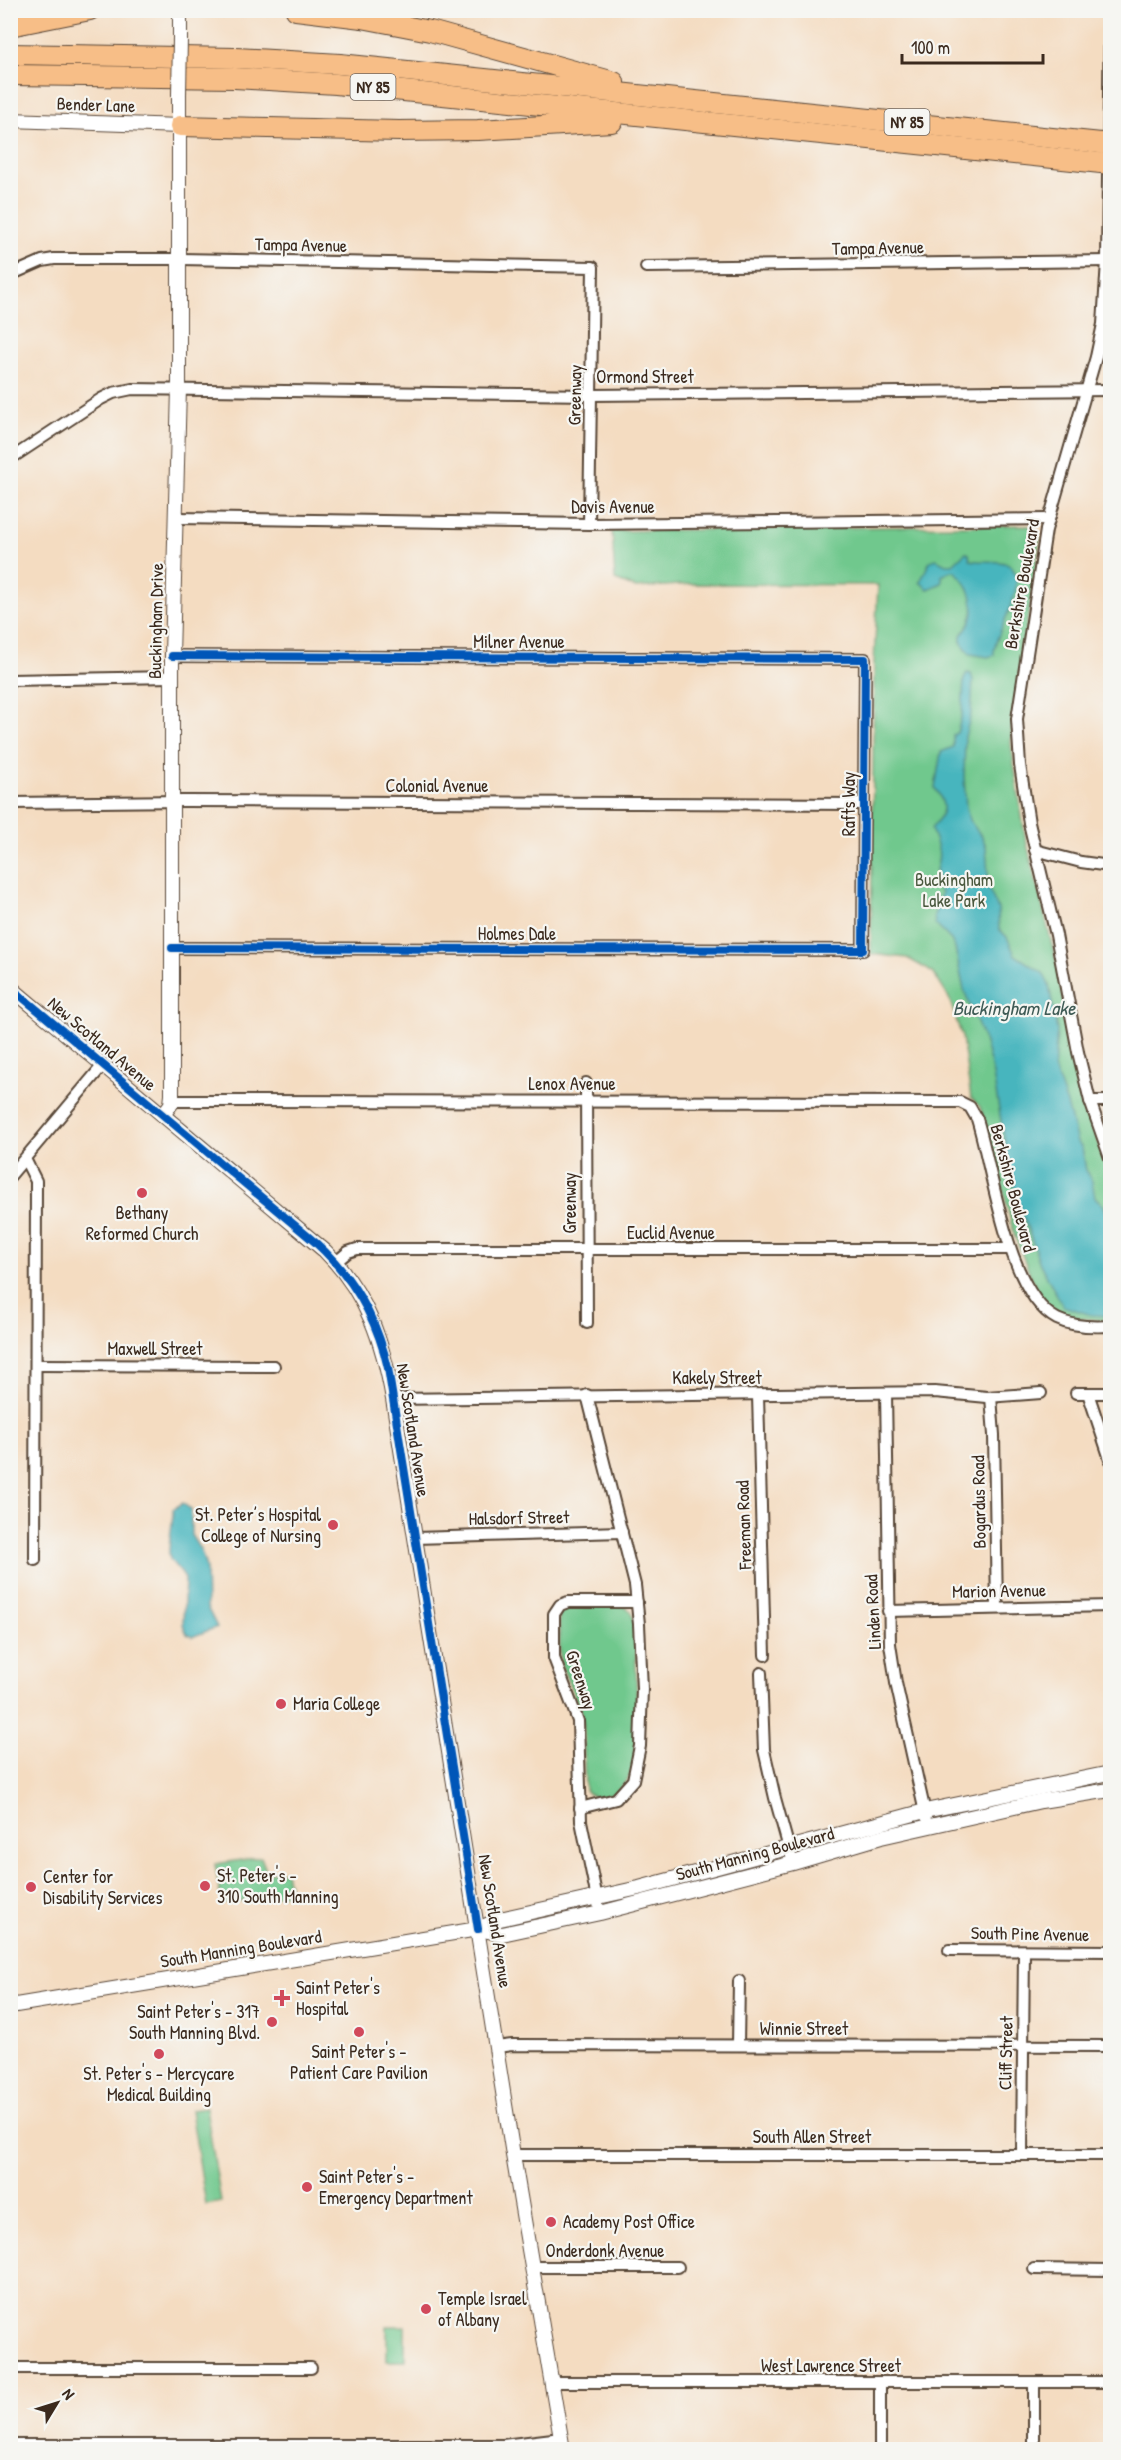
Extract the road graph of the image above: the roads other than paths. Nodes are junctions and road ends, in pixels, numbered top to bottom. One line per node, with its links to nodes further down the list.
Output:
1 (90, 10): 5 (highway)
2 (180, 10): 11 (street, Buckingham Drive, bridge)
3 (296, 10): 8 (highway)
4 (1110, 10): 15 (street, Berkshire Boulevard)
5 (10, 26)
6 (10, 54): 8 (highway, NY 85)
7 (10, 75): 10 (highway, NY 85)
8 (714, 102): 12 (highway, NY 85)
9 (10, 120): 11 (street, Bender Lane)
10 (733, 124): 11 (highway); 13 (highway, NY 85)
11 (180, 135): 14 (street, Buckingham Drive)
12 (1106, 143)
13 (1106, 163)
14 (180, 259): 16 (street, Tampa Avenue); 18 (street, Tampa Avenue); 19 (street, Buckingham Drive)
15 (1109, 261): 17 (street, Tampa Avenue); 20 (street, Berkshire Boulevard)
16 (593, 267): 22 (street, Greenway)
17 (646, 267)
18 (10, 275)
19 (179, 388): 22 (street, Ormond Street); 23 (street, Ormond Street); 24 (street, Buckingham Drive)
20 (1087, 390): 21 (street, Ormond Street); 22 (street, Ormond Street); 25 (street, Berkshire Boulevard)
21 (1110, 390)
22 (591, 394): 26 (street, Greenway)
23 (10, 459)
24 (177, 518): 26 (street, Davis Avenue); 27 (street, Buckingham Drive)
25 (1049, 519): 26 (street, Davis Avenue); 34 (street, Berkshire Boulevard)
26 (589, 524)
27 (172, 656): 28 (street, Milner Avenue); 29 (street, Buckingham Drive)
28 (865, 658): 33 (street, Rafts Way)
29 (172, 677): 30 (street); 31 (street, Buckingham Drive)
30 (10, 681)
31 (172, 801): 32 (street, Colonial Avenue); 33 (street, Colonial Avenue); 36 (street, Buckingham Drive)
32 (10, 803)
33 (864, 804): 37 (street, Rafts Way)
34 (1035, 850): 35 (street); 43 (street, Berkshire Boulevard)
35 (1110, 866)
36 (172, 948): 37 (street, Holmes Dale); 42 (street, Buckingham Drive)
37 (863, 950)
38 (10, 987): 39 (street, New Scotland Avenue)
39 (103, 1065): 46 (street, New Scotland Avenue); 48 (street)
40 (586, 1083): 41 (street, Greenway)
41 (586, 1100): 42 (street, Lenox Avenue); 45 (street, Lenox Avenue); 50 (street, Greenway)
42 (172, 1101): 46 (street)
43 (1090, 1101): 44 (street); 47 (street, Berkshire Boulevard)
44 (1110, 1101)
45 (970, 1107): 51 (street, Berkshire Boulevard)
46 (163, 1115): 52 (street, New Scotland Avenue)
47 (1110, 1158)
48 (25, 1159): 49 (street); 55 (street)
49 (10, 1176)
50 (587, 1249): 51 (street, Euclid Avenue); 52 (street, Euclid Avenue); 53 (street, Greenway)
51 (1010, 1249): 54 (street, Berkshire Boulevard)
52 (336, 1262): 65 (street, New Scotland Avenue)
53 (587, 1323)
54 (1110, 1326)
55 (36, 1365): 56 (street, Maxwell Street); 69 (street)
56 (274, 1366)
57 (886, 1393): 63 (street, Kakely Street); 64 (street, Kakely Street); 73 (street, Linden Road)
58 (1041, 1393): 64 (street, Kakely Street)
59 (1076, 1393): 60 (street)
60 (1088, 1393): 61 (street); 66 (street)
61 (1110, 1393)
62 (588, 1395): 63 (street, Kakely Street); 65 (street, Kakely Street); 67 (street)
63 (758, 1395): 74 (street, Freeman Road)
64 (991, 1397): 72 (street, Bogardus Road)
65 (393, 1399): 68 (street, New Scotland Avenue)
66 (1110, 1459)
67 (622, 1532): 68 (street, Halsdorf Street); 70 (street)
68 (415, 1538): 87 (street, New Scotland Avenue)
69 (35, 1560)
70 (637, 1602): 81 (street); 81 (street, Greenway)
71 (1110, 1606): 72 (street, Marion Avenue)
72 (998, 1607): 73 (street, Marion Avenue)
73 (888, 1611): 82 (street, Linden Road)
74 (765, 1655)
75 (761, 1673): 84 (street)
76 (1110, 1773): 77 (street, South Manning Boulevard)
77 (1096, 1775): 78 (street, South Manning Boulevard); 79 (street, South Manning Boulevard)
78 (1038, 1786): 80 (street); 82 (street, South Manning Boulevard)
79 (1105, 1790): 80 (street, South Manning Boulevard)
80 (1041, 1801): 83 (street, South Manning Boulevard)
81 (580, 1808): 85 (street, Greenway)
82 (925, 1811): 83 (street, Linden Road); 84 (street, South Manning Boulevard)
83 (928, 1826): 84 (street, South Manning Boulevard)
84 (791, 1856): 85 (street, South Manning Boulevard); 86 (street, South Manning Boulevard)
85 (597, 1898): 86 (street, Greenway); 87 (street, South Manning Boulevard)
86 (600, 1913): 87 (street, South Manning Boulevard)
87 (478, 1929): 92 (street, South Manning Boulevard); 96 (street, New Scotland Avenue)
88 (949, 1950): 89 (street, South Pine Avenue)
89 (1024, 1951): 90 (street, South Pine Avenue); 94 (street, Cliff Street)
90 (1110, 1951)
91 (739, 1981): 93 (street)
92 (10, 2006)
93 (738, 2045): 94 (street, Winnie Street); 96 (street, Winnie Street)
94 (1023, 2046): 95 (street, Winnie Street); 98 (street, Cliff Street)
95 (1110, 2046)
96 (497, 2047): 97 (street, New Scotland Avenue)
97 (513, 2155): 98 (street, South Allen Street); 100 (street, New Scotland Avenue)
98 (1022, 2155): 99 (street, South Allen Street)
99 (1110, 2155)
100 (532, 2267): 101 (street, Onderdonk Avenue); 106 (street, New Scotland Avenue)
101 (678, 2267)
102 (1034, 2269): 103 (street)
103 (1110, 2270)
104 (10, 2368): 105 (street)
105 (310, 2368)
106 (552, 2382): 109 (street, West Lawrence Street); 110 (street, New Scotland Avenue)
107 (1034, 2382): 108 (street, West Lawrence Street); 109 (street, West Lawrence Street); 114 (street)
108 (1110, 2382)
109 (880, 2383): 113 (street)
110 (562, 2444): 112 (street)
111 (10, 2445): 112 (street)
112 (291, 2447)
113 (880, 2450)
114 (1034, 2450)

